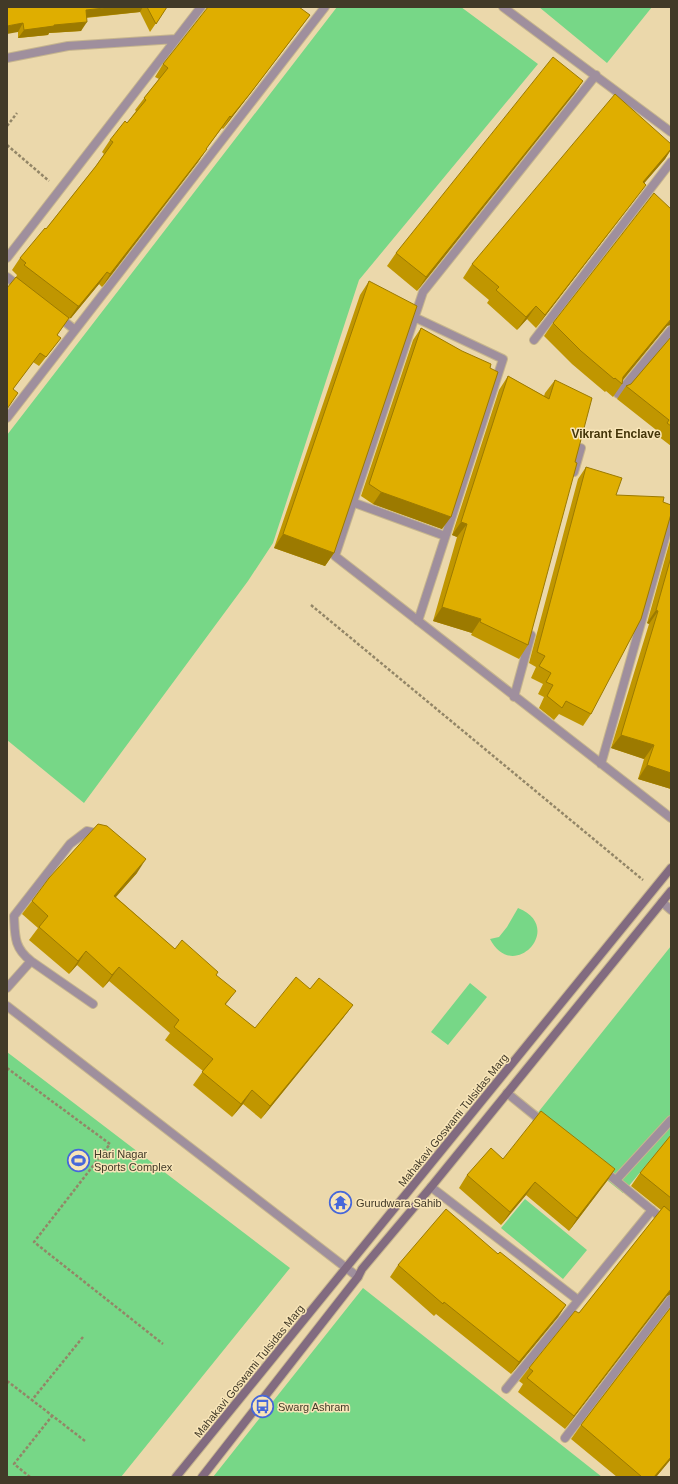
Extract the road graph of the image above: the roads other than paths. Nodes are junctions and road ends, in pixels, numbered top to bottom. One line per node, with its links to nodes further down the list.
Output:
1 (201, 7): 4 (street)
2 (325, 7): 14 (street)
3 (503, 7): 6 (street)
4 (176, 39): 5 (street); 9 (street)
5 (7, 58)
6 (596, 75): 7 (street); 13 (street)
7 (671, 132)
8 (671, 162): 16 (street)
9 (7, 258)
10 (7, 277): 11 (street)
11 (26, 291)
12 (50, 310): 14 (street)
13 (414, 318): 21 (street); 23 (street)
14 (75, 330): 18 (street)
15 (671, 330): 17 (street)
16 (534, 340)
17 (618, 394)
18 (7, 418)
19 (581, 448): 20 (street)
20 (572, 478)
21 (352, 502): 23 (street); 24 (street)
22 (671, 516): 27 (street)
23 (446, 536): 24 (street)
24 (418, 621): 26 (street)
25 (532, 629): 26 (street)
26 (514, 696): 27 (street)
27 (601, 764): 28 (street)
28 (671, 818)
29 (106, 835): 34 (street)
30 (671, 868): 46 (street, Mahakavi Goswami Tulsidas Marg)
31 (671, 891): 32 (street)
32 (662, 902): 33 (street); 38 (street)
33 (671, 910)
34 (31, 961): 35 (street); 36 (street)
35 (7, 988)
36 (93, 1004)
37 (7, 1006): 46 (street)
38 (507, 1093): 40 (street); 43 (street)
39 (671, 1120): 42 (street)
40 (549, 1127)
41 (598, 1166): 42 (street)
42 (616, 1180): 44 (street)
43 (431, 1187): 47 (street); 49 (street)
44 (652, 1210): 45 (street); 49 (street)
45 (671, 1226)
46 (347, 1268): 47 (street); 52 (street, Mahakavi Goswami Tulsidas Marg)
47 (358, 1277): 53 (street)
48 (671, 1299): 51 (street)
49 (578, 1300): 50 (street)
50 (506, 1389)
51 (565, 1438)
52 (176, 1477)
53 (202, 1477)

